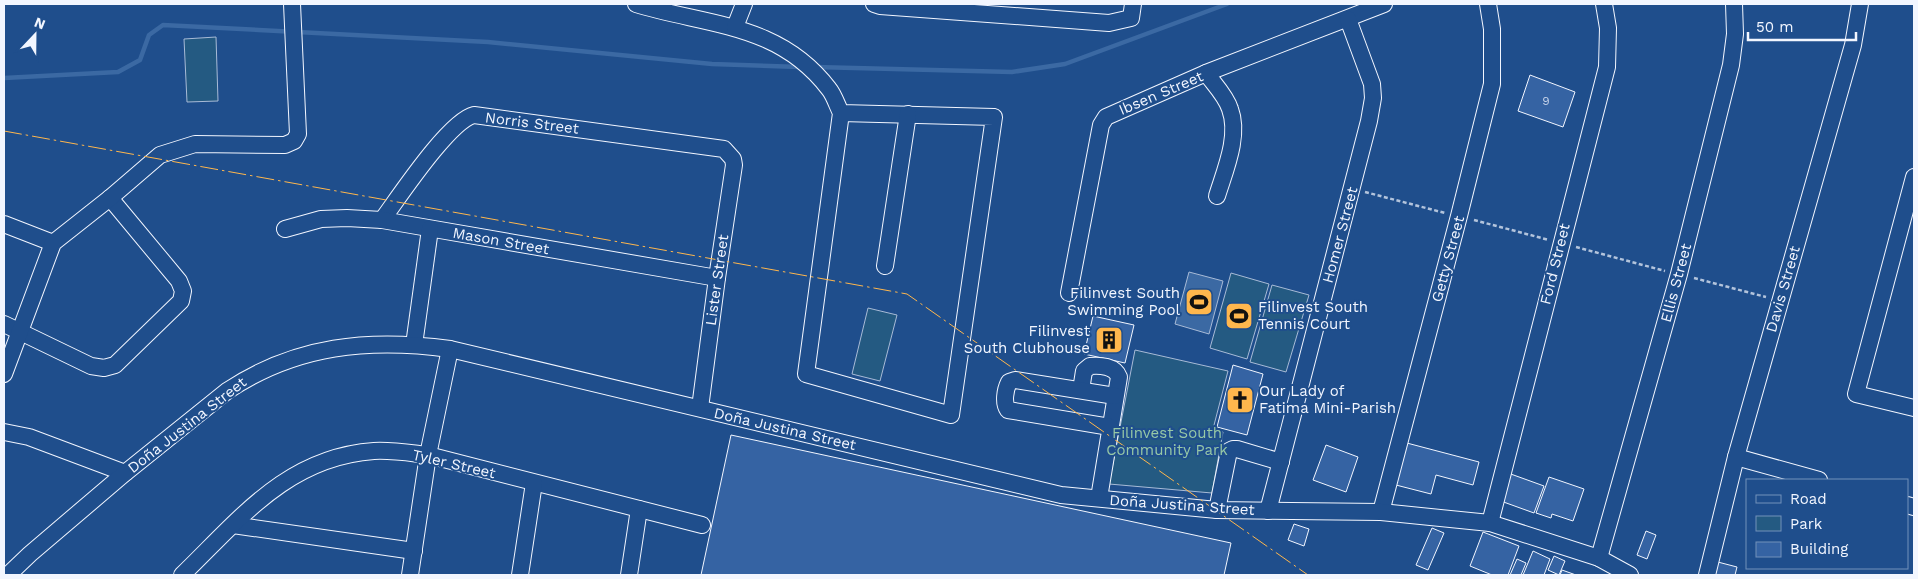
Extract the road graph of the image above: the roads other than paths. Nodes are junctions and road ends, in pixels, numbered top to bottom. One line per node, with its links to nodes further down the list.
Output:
1 (636, 4): 12 (street)
2 (744, 4): 12 (street)
3 (874, 4): 4 (street)
4 (1133, 4)
5 (1384, 4): 11 (street, Ibsen Street)
6 (1488, 4): 49 (street, Getty Street)
7 (1604, 4): 50 (street, Ford Street)
8 (1734, 4): 54 (street, Ellis Street)
9 (1860, 4): 40 (street, Davis Street)
10 (292, 10): 19 (street)
11 (1348, 18): 13 (street, Ibsen Street); 41 (street, Homer Street)
12 (735, 27): 14 (street)
13 (1206, 73): 18 (street); 27 (street, Ibsen Street)
14 (841, 113): 15 (street); 15 (street)
15 (908, 114): 25 (street)
16 (730, 153): 20 (street, Norris Street); 26 (street, Lister Street)
17 (1914, 177): 36 (street)
18 (1217, 196)
19 (110, 198): 24 (street); 29 (street)
20 (382, 220): 22 (street, Mason Street); 23 (street, Mason Street)
21 (4, 224): 24 (street)
22 (285, 229)
23 (430, 229): 26 (street, Mason Street); 30 (street)
24 (53, 243): 29 (street)
25 (885, 266)
26 (717, 278): 35 (street, Lister Street)
27 (1069, 293)
28 (4, 324): 29 (street)
29 (20, 332): 32 (street)
30 (414, 345): 31 (street, Doña Justina Street); 42 (street, Doña Justina Street)
31 (450, 349): 35 (street, Doña Justina Street); 39 (street)
32 (4, 374)
33 (1081, 390): 34 (street); 34 (street); 37 (street)
34 (1116, 396): 37 (street)
35 (700, 408): 45 (street, Doña Justina Street)
36 (1914, 408)
37 (1110, 427): 45 (street)
38 (4, 432): 42 (street)
39 (428, 456): 44 (street, Tyler Street); 51 (street, Tyler Street); 53 (street)
40 (1736, 457): 43 (street); 61 (street, Davis Street)
41 (1281, 462): 47 (street); 48 (street, Homer Street)
42 (125, 473): 55 (street, Doña Justina Street)
43 (1815, 479)
44 (534, 483): 46 (street, Tyler Street); 58 (street)
45 (1099, 498): 47 (street, Doña Justina Street)
46 (639, 509): 52 (street, Tyler Street); 59 (street)
47 (1217, 510): 48 (street, Doña Justina Street)
48 (1268, 511): 49 (street, Doña Justina Street)
49 (1380, 512): 50 (street, Doña Justina Street)
50 (1490, 523): 54 (street, Doña Justina Street)
51 (233, 525): 53 (street); 56 (street, Tyler Street)
52 (702, 525)
53 (414, 551): 57 (street)
54 (1599, 558): 60 (street, Doña Justina Street)
55 (8, 575)
56 (182, 575)
57 (410, 575)
58 (520, 575)
59 (629, 575)
60 (1630, 575)
61 (1707, 575)

